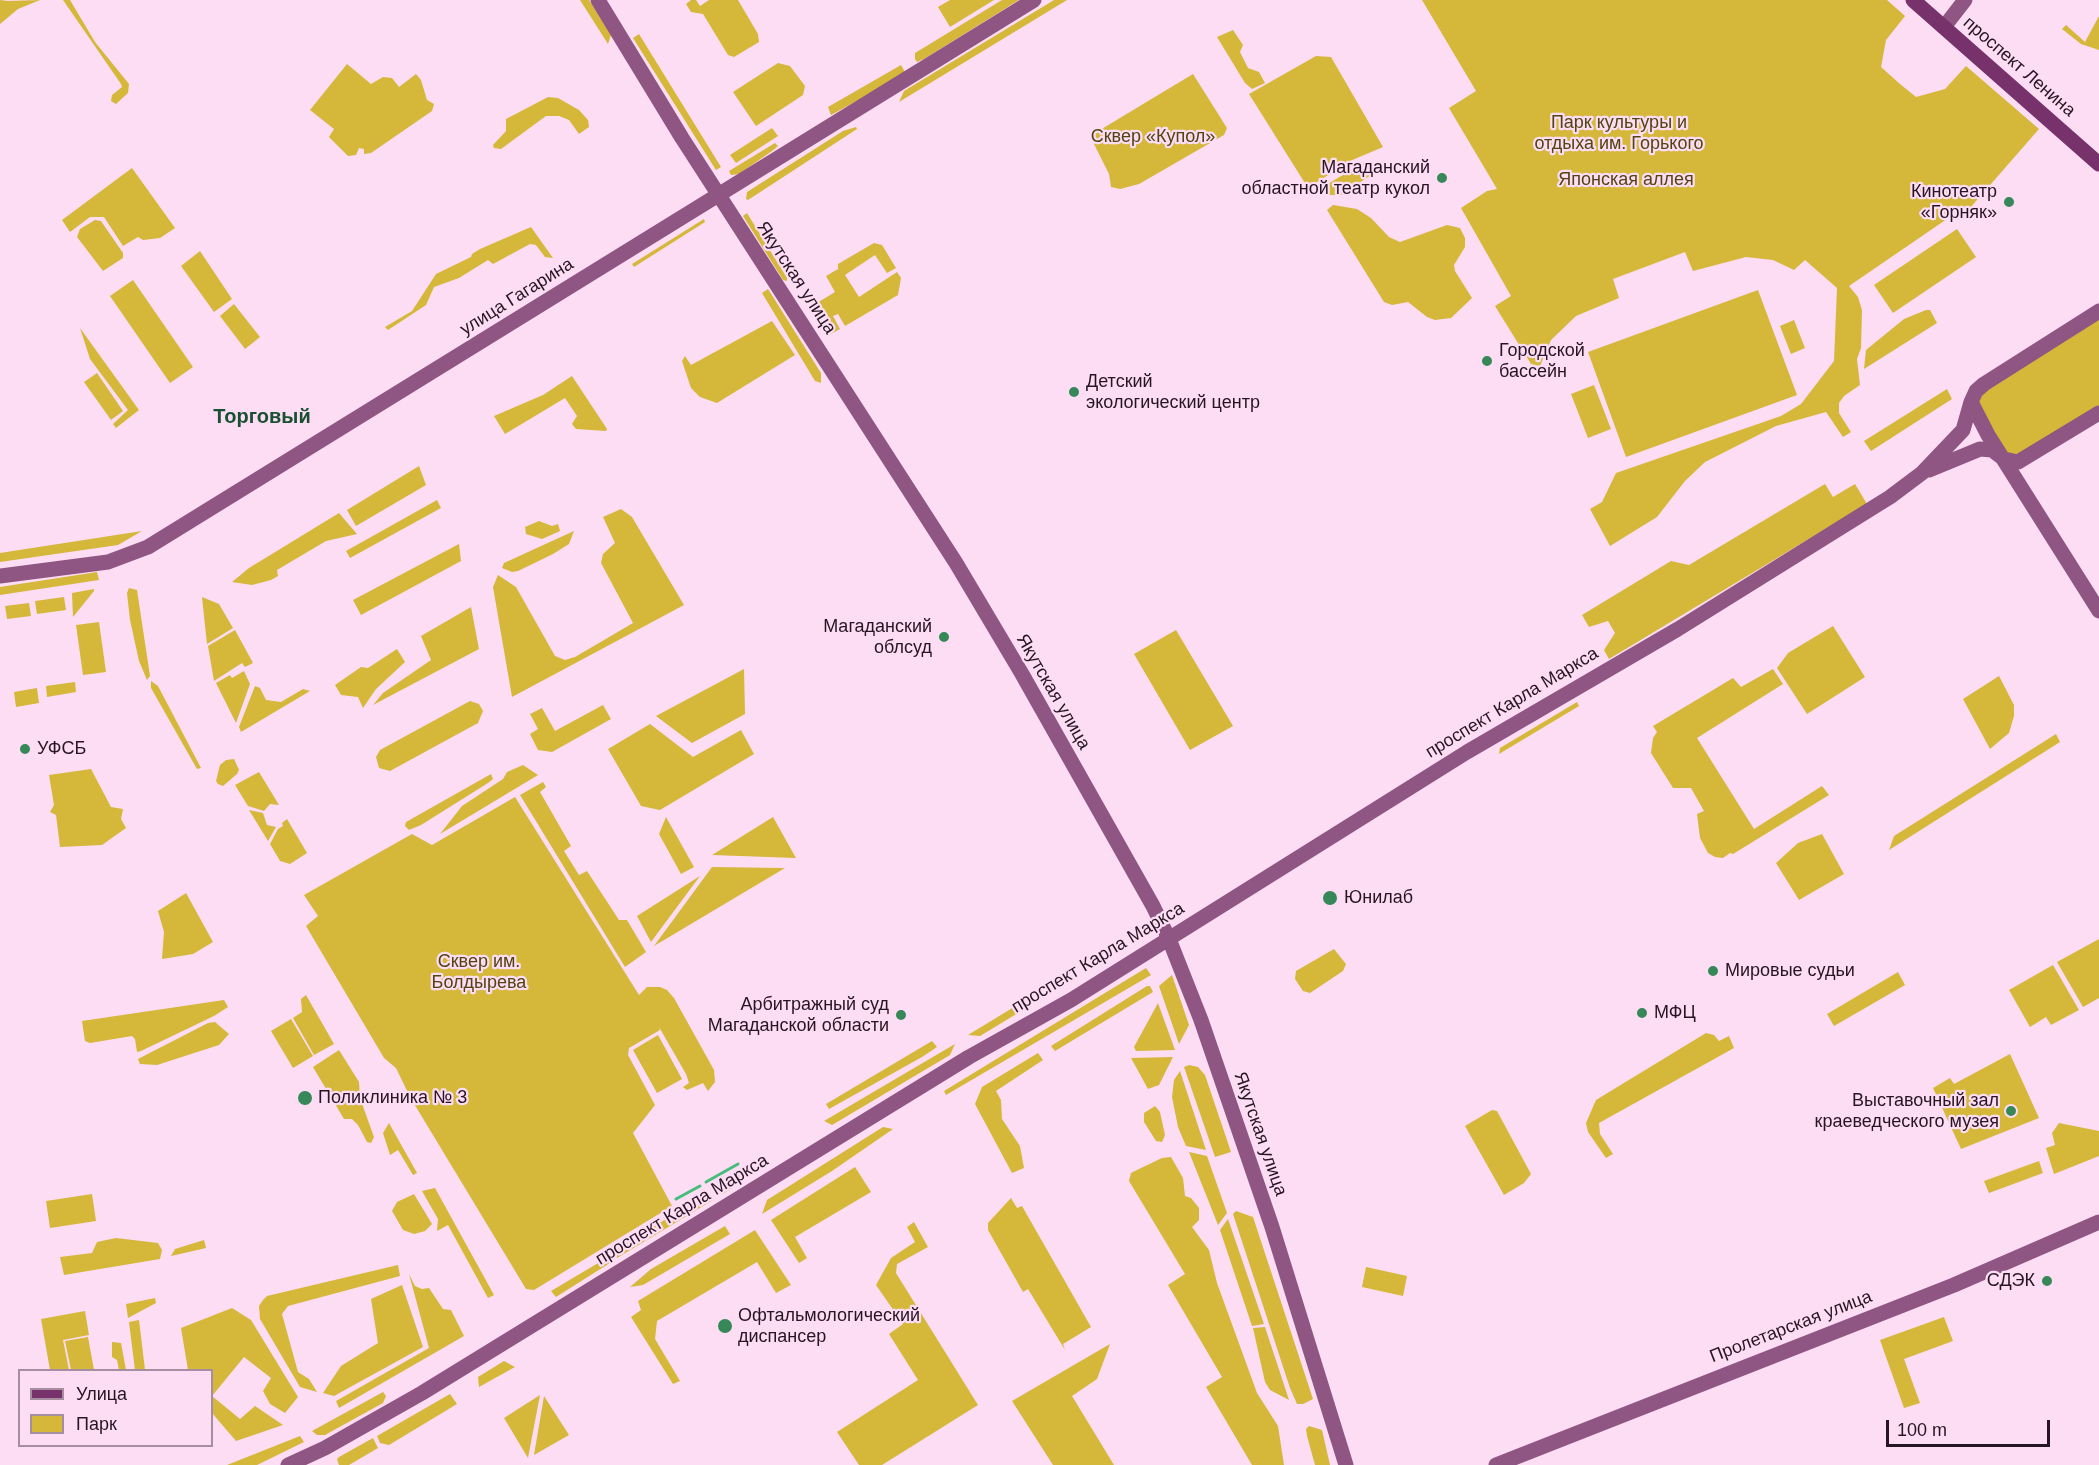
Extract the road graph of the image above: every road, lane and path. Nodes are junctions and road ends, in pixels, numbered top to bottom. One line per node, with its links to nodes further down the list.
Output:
1 (598, 0): 7 (street, Якутская улица)
2 (1035, 0): 7 (street, улица Гагарина)
3 (1913, 0): 5 (main road, проспект Ленина)
4 (1965, 0): 5 (street)
5 (1944, 27): 6 (main road, проспект Ленина)
6 (2099, 164)
7 (718, 194): 13 (street, улица Гагарина); 15 (street, Якутская улица)
8 (2099, 311): 9 (street, проспект Карла Маркса)
9 (1971, 402): 11 (street); 12 (street, проспект Карла Маркса)
10 (2099, 413): 11 (street)
11 (2004, 459): 12 (street, проспект Карла Маркса); 14 (street)
12 (1922, 473): 15 (street, проспект Карла Маркса)
13 (0, 576)
14 (2099, 611)
15 (1169, 939): 17 (street, проспект Карла Маркса); 18 (street, Якутская улица)
16 (2099, 1222): 19 (street, Пролетарская улица)
17 (288, 1465)
18 (1346, 1465)
19 (1497, 1465)

